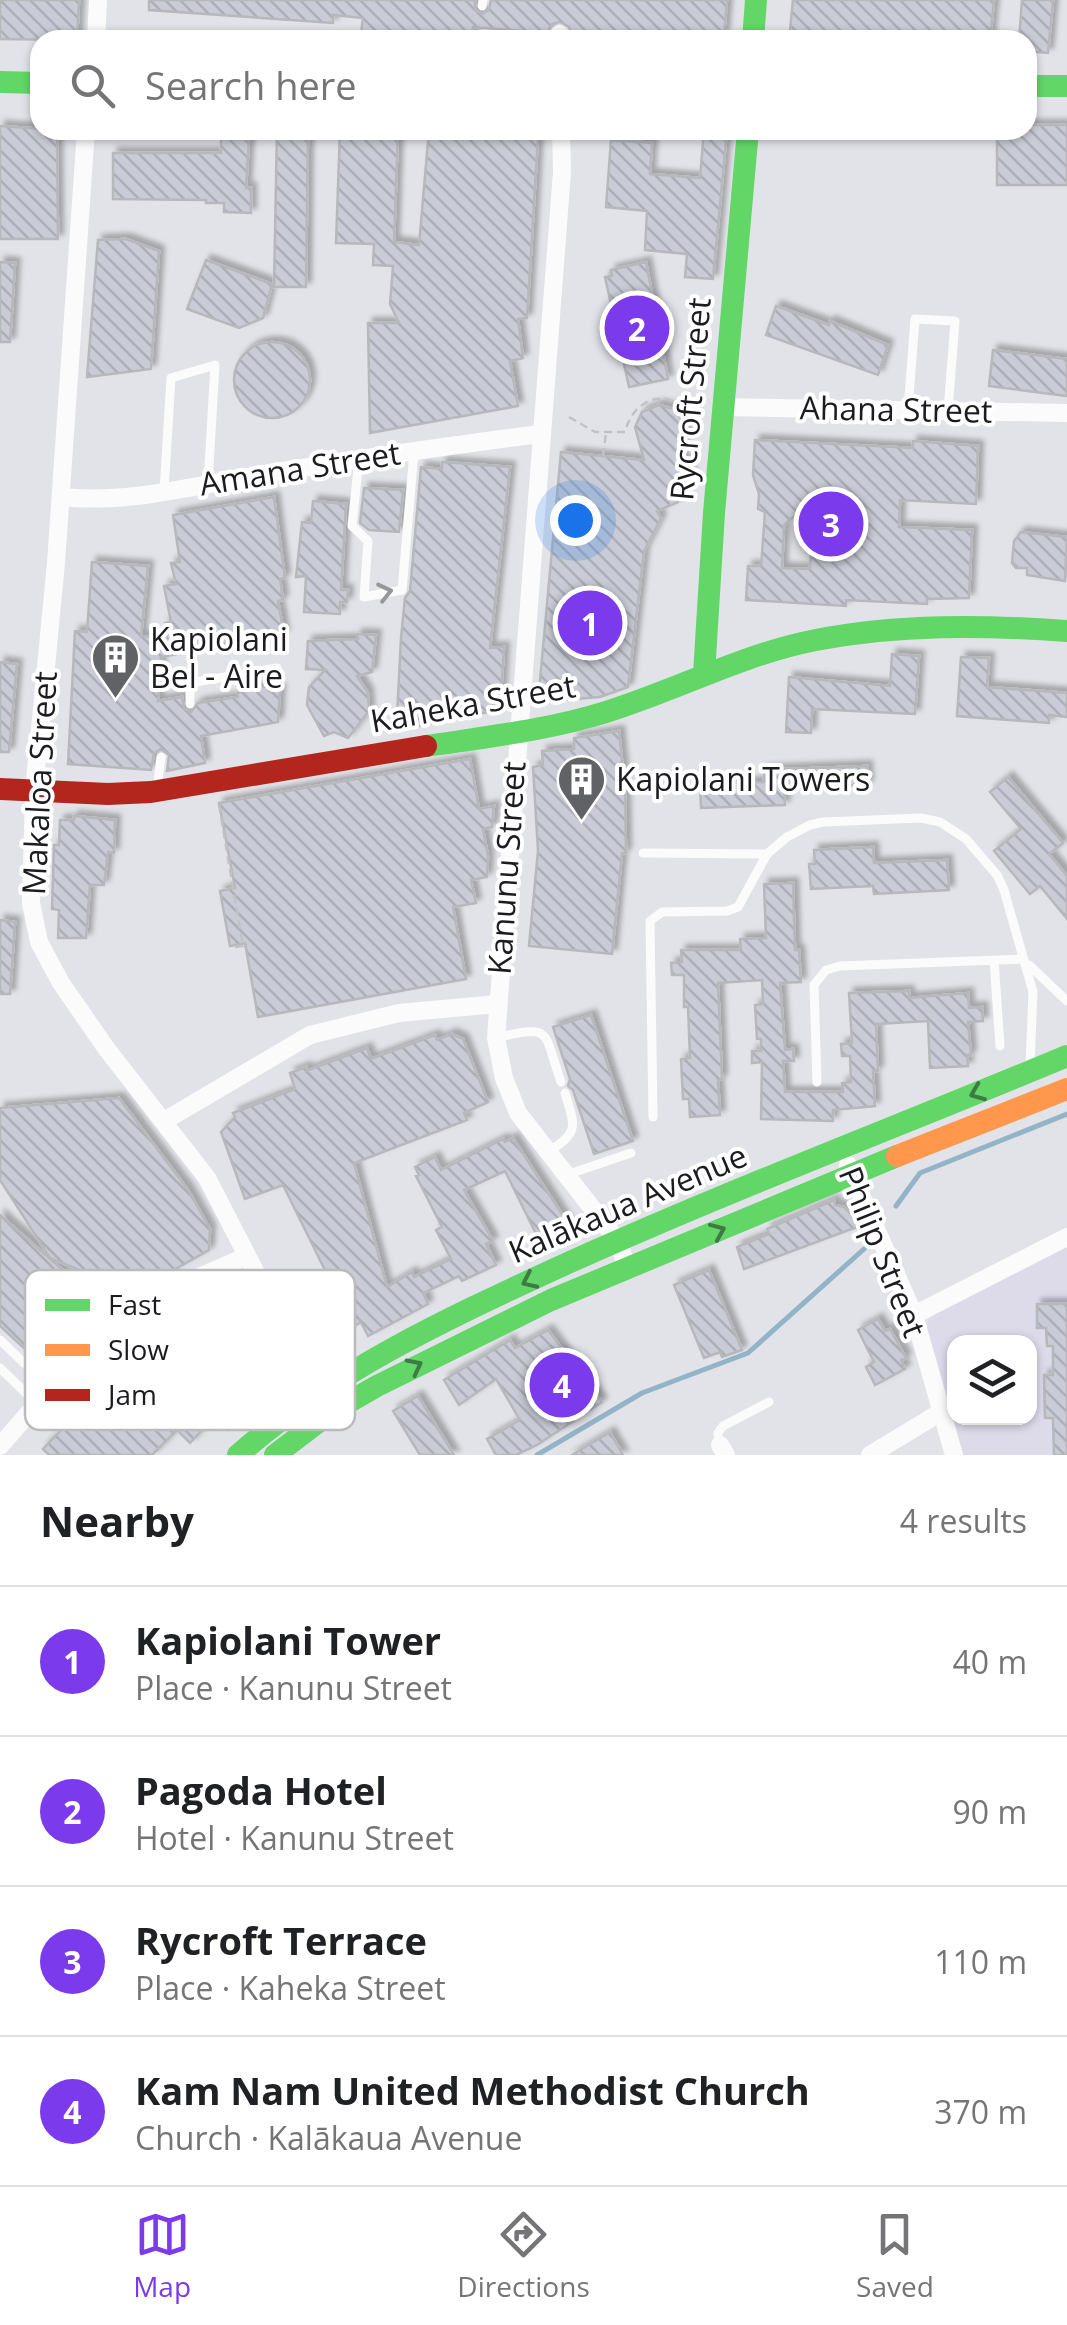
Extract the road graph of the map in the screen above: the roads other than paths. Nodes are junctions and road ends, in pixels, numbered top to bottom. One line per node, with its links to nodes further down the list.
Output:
1 (98, 0): 3 (street)
2 (756, 0): 4 (main road)
3 (96, 30)
4 (754, 30)
5 (0, 82): 6 (main road)
6 (30, 83)
7 (1037, 86): 8 (main road)
8 (1067, 86)
9 (85, 140): 21 (street, Makaloa Street)
10 (560, 140): 16 (street, Kanunu Street)
11 (747, 140): 12 (main road, Rycroft Street)
12 (725, 406): 13 (street, Ahana Street); 24 (main road, Rycroft Street)
13 (908, 410): 14 (street, Ahana Street); 14 (lane)
14 (948, 410): 15 (street, Ahana Street)
15 (1067, 413)
16 (540, 434): 17 (street, Amana Street); 26 (street, Kanunu Street)
17 (414, 450): 18 (street, Amana Street); 18 (lane, one-way to 17)
18 (359, 459): 19 (street, Amana Street)
19 (208, 483): 20 (street, Amana Street); 20 (lane)
20 (164, 493): 21 (street, Amana Street)
21 (60, 496): 30 (street, Makaloa Street)
22 (1067, 632): 24 (main road, Kaheka Street)
23 (277, 668): 25 (lane)
24 (704, 674): 26 (main road, Kaheka Street)
25 (190, 704)
26 (517, 731): 29 (main road, Kaheka Street); 36 (street, Kanunu Street)
27 (161, 757): 29 (lane)
28 (0, 789): 30 (main road, Kaheka Street)
29 (156, 790): 30 (main road, Kaheka Street)
30 (34, 791): 46 (street, Makaloa Street)
31 (644, 853): 32 (lane)
32 (767, 854): 33 (lane); 45 (lane)
33 (1024, 959): 34 (lane); 35 (lane); 40 (lane)
34 (994, 960): 38 (lane); 42 (lane)
35 (1067, 1001)
36 (497, 1004): 37 (street, Kanunu Street); 46 (street)
37 (496, 1038): 41 (lane); 48 (street, Kanunu Street)
38 (1000, 1046)
39 (1067, 1056): 40 (main road, Kalākaua Avenue)
40 (1029, 1072): 47 (main road, Kalākaua Avenue, one-way to 47)
41 (561, 1082)
42 (817, 1082)
43 (1067, 1089): 50 (main road, Kalākaua Avenue)
44 (564, 1093): 48 (lane)
45 (653, 1118)
46 (164, 1121): 54 (street, Makaloa Street)
47 (840, 1149): 50 (street, Philip Street); 53 (main road, Kalākaua Avenue)
48 (547, 1152): 51 (street, Kanunu Street)
49 (631, 1153): 51 (lane)
50 (852, 1174): 55 (main road, Kalākaua Avenue, one-way to 50); 58 (street, Philip Street)
51 (566, 1175): 53 (street, Kanunu Street)
52 (1067, 1238): 58 (street)
53 (617, 1240): 55 (street, Kanunu Street); 61 (main road, Kalākaua Avenue, one-way to 61)
54 (245, 1257): 56 (street); 57 (street, Makaloa Street)
55 (628, 1269): 64 (main road, Kalākaua Avenue, one-way to 55)
56 (216, 1270)
57 (252, 1270)
58 (914, 1316): 66 (street, Philip Street)
59 (0, 1340): 60 (lane)
60 (25, 1362)
61 (355, 1367)
62 (0, 1368): 63 (lane)
63 (25, 1392)
64 (355, 1400)
65 (769, 1402): 71 (lane)
66 (941, 1412): 74 (street); 75 (street, Philip Street)
67 (25, 1418): 70 (street)
68 (269, 1430): 72 (main road, Kalākaua Avenue)
69 (308, 1430): 73 (main road, Kalākaua Avenue)
70 (0, 1446)
71 (723, 1450)
72 (238, 1455)
73 (276, 1455)
74 (870, 1455)
75 (954, 1455)

